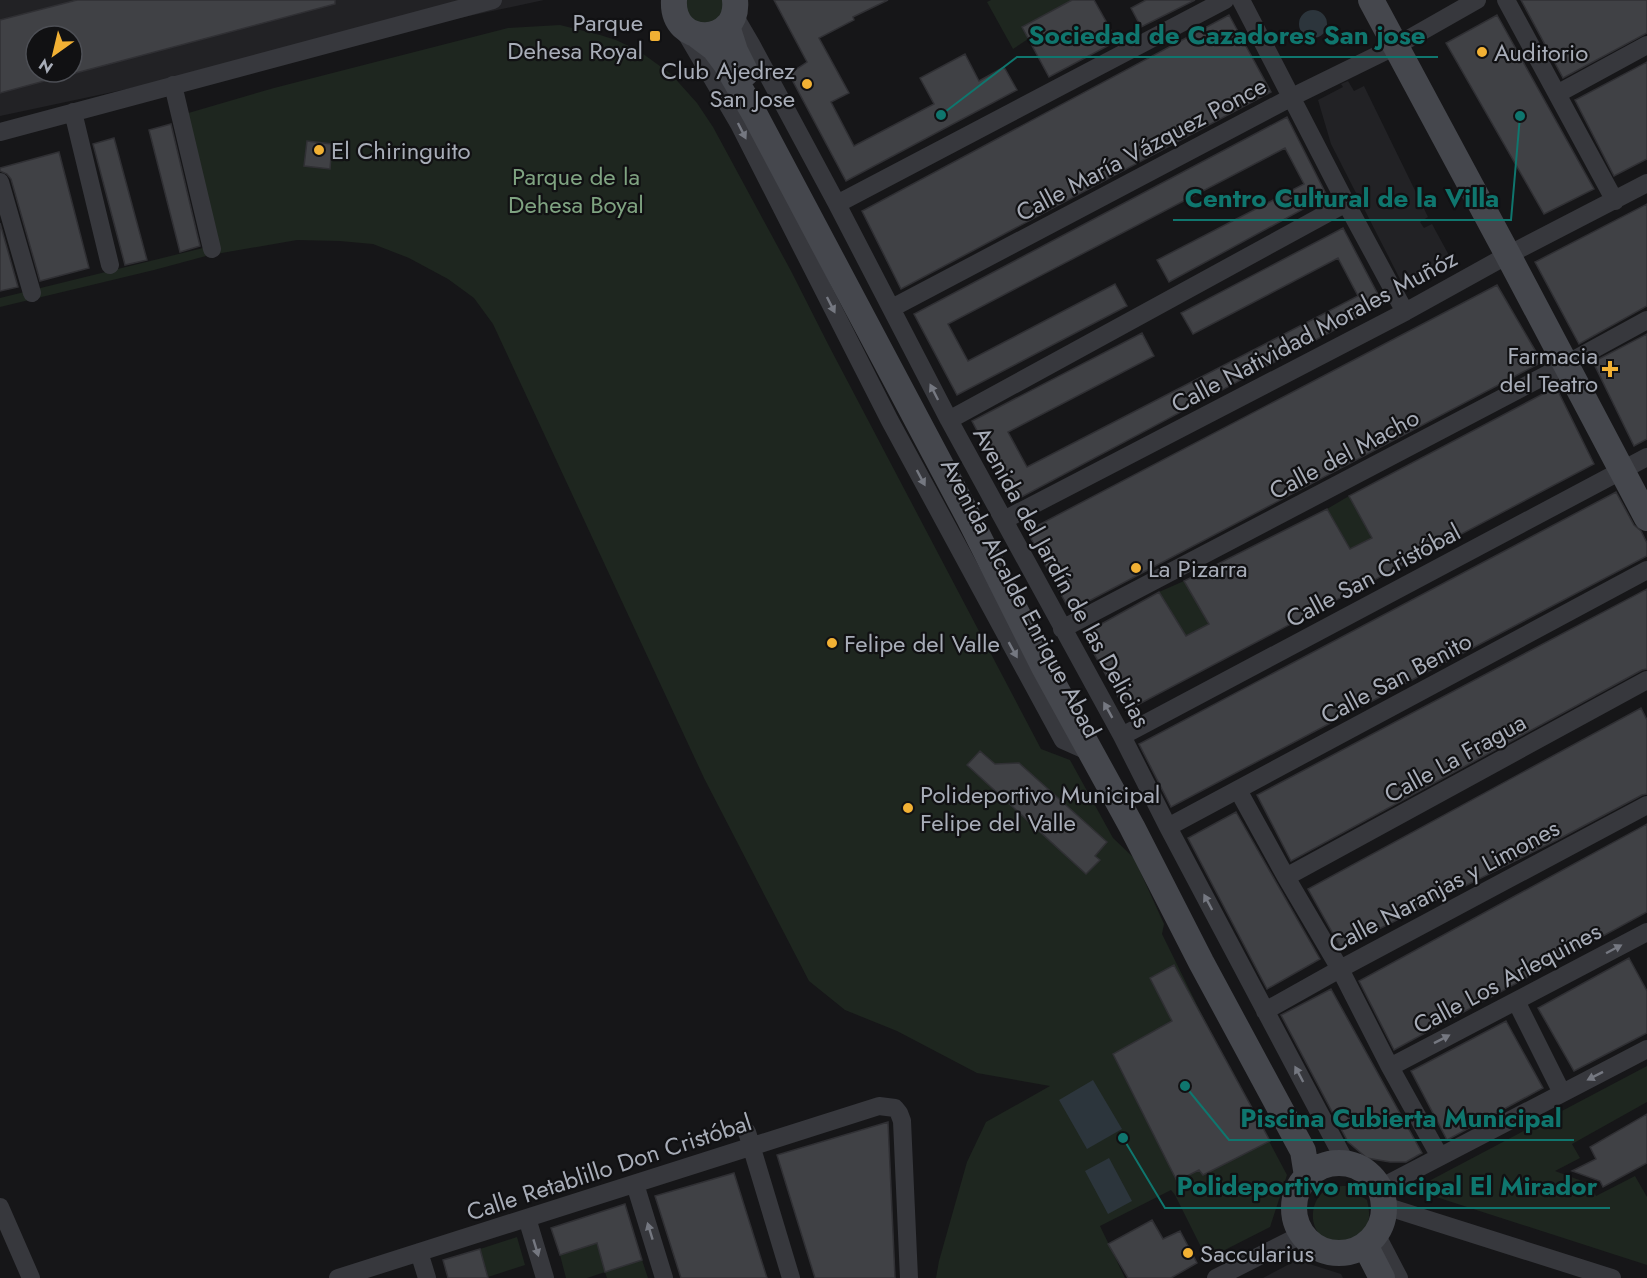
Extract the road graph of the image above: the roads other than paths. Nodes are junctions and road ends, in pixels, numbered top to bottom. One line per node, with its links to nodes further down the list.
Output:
1 (493, 0): 12 (street)
2 (674, 0): 9 (main road)
3 (1225, 0): 21 (street)
4 (1241, 0): 14 (street)
5 (1371, 0): 11 (main road)
6 (1477, 0): 11 (street, Calle María Vázquez Ponce)
7 (1506, 0): 13 (street)
8 (732, 14): 9 (main road); 21 (street, Avenida del Jardín de las Delicias); 52 (main road, Avenida Alcalde Enrique Abad)
9 (690, 31): 52 (main road, Avenida Alcalde Enrique Abad, one-way to 52)
10 (1647, 45): 13 (street)
11 (1396, 46): 14 (street, Calle María Vázquez Ponce); 23 (main road)
12 (173, 85): 15 (street); 22 (street)
13 (1557, 94): 19 (street)
14 (1292, 97): 20 (street); 26 (street, Calle María Vázquez Ponce)
15 (73, 112): 16 (street); 24 (street)
16 (0, 132)
17 (0, 182): 25 (street)
18 (1647, 183): 19 (street, Calle Natividad Morales Muñóz)
19 (1615, 201): 23 (street, Calle Natividad Morales Muñóz)
20 (1346, 203): 27 (street); 30 (street)
21 (837, 204): 26 (street, Avenida del Jardín de las Delicias)
22 (212, 249)
23 (1508, 255): 27 (street, Calle Natividad Morales Muñóz); 29 (main road)
24 (110, 265)
25 (32, 293)
26 (892, 308): 30 (street, Avenida del Jardín de las Delicias, one-way to 26)
27 (1405, 312): 34 (street, Calle Natividad Morales Muñóz)
28 (1647, 320): 29 (street, Calle del Macho)
29 (1566, 365): 32 (main road); 36 (street, Calle del Macho)
30 (949, 420): 34 (street, Avenida del Jardín de las Delicias)
31 (1647, 457): 32 (street, Calle San Cristóbal)
32 (1621, 471): 33 (main road); 38 (street, Calle San Cristóbal)
33 (1647, 518)
34 (1004, 520): 36 (street, Avenida del Jardín de las Delicias)
35 (1647, 570): 39 (street, Calle San Benito)
36 (1062, 629): 38 (street, Avenida del Jardín de las Delicias, one-way to 36)
37 (1646, 682): 42 (street, Calle La Fragua)
38 (1122, 736): 41 (street, Avenida del Jardín de las Delicias)
39 (1238, 790): 41 (street, Calle San Benito); 42 (street)
40 (1647, 805): 44 (street, Calle Naranjas y Limones)
41 (1168, 827): 46 (street, Avenida del Jardín de las Delicias, one-way to 41)
42 (1286, 877): 44 (street)
43 (1646, 934): 45 (street, Calle Los Arlequines, one-way to 43)
44 (1340, 969): 46 (street, Calle Naranjas y Limones); 48 (street)
45 (1516, 1001): 48 (street, Calle Los Arlequines, one-way to 45); 49 (street)
46 (1266, 1011): 52 (street, Avenida del Jardín de las Delicias, one-way to 46)
47 (1647, 1049): 49 (street, one-way to 49)
48 (1390, 1067): 51 (street)
49 (1562, 1093): 51 (street)
50 (749, 1139): 53 (street, Calle Retablillo Don Cristóbal); 65 (street); 66 (street, Calle Retablillo Don Cristóbal)
51 (1440, 1157): 54 (street)
52 (1326, 1168): 54 (main road); 57 (main road)
53 (635, 1184): 56 (street, Calle Retablillo Don Cristóbal); 64 (street, one-way to 53)
54 (1382, 1197): 58 (main road); 71 (street)
55 (0, 1207): 60 (street)
56 (526, 1218): 59 (street, Calle Retablillo Don Cristóbal); 63 (street, one-way to 63)
57 (1303, 1234): 58 (main road); 67 (street)
58 (1365, 1243): 68 (main road); 69 (main road); 70 (street)
59 (419, 1252): 61 (street, Calle Retablillo Don Cristóbal); 62 (street)
60 (31, 1278)
61 (338, 1278)
62 (427, 1278)
63 (545, 1278)
64 (664, 1278)
65 (791, 1278)
66 (909, 1278)
67 (1216, 1278)
68 (1368, 1278)
69 (1382, 1278)
70 (1398, 1278)
71 (1612, 1278)

